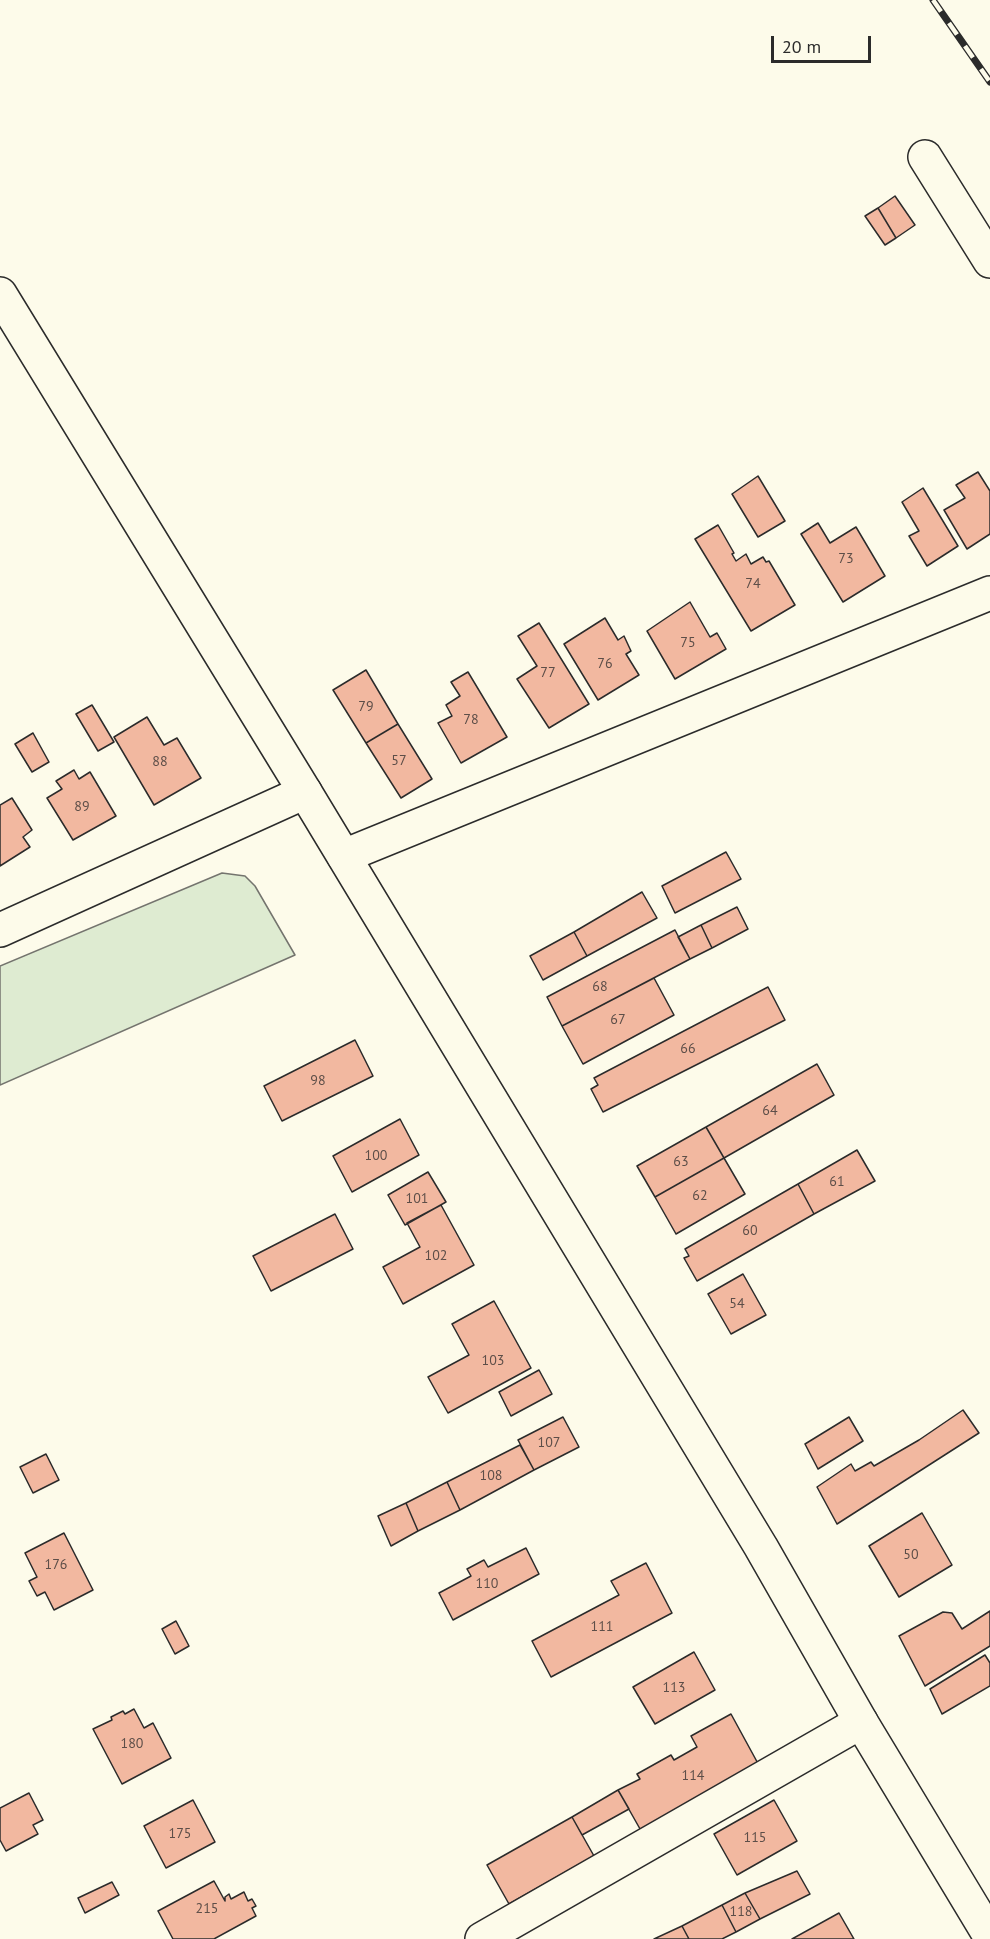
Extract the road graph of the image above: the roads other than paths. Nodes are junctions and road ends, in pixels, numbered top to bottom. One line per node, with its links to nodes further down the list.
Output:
1 (925, 157): 2 (main road)
2 (990, 261)
3 (0, 294): 5 (main road)
4 (990, 593): 6 (main road)
5 (305, 792): 6 (main road); 7 (main road)
6 (344, 856): 8 (main road)
7 (0, 930)
8 (861, 1722): 9 (main road); 10 (main road)
9 (990, 1936)
10 (482, 1939)

